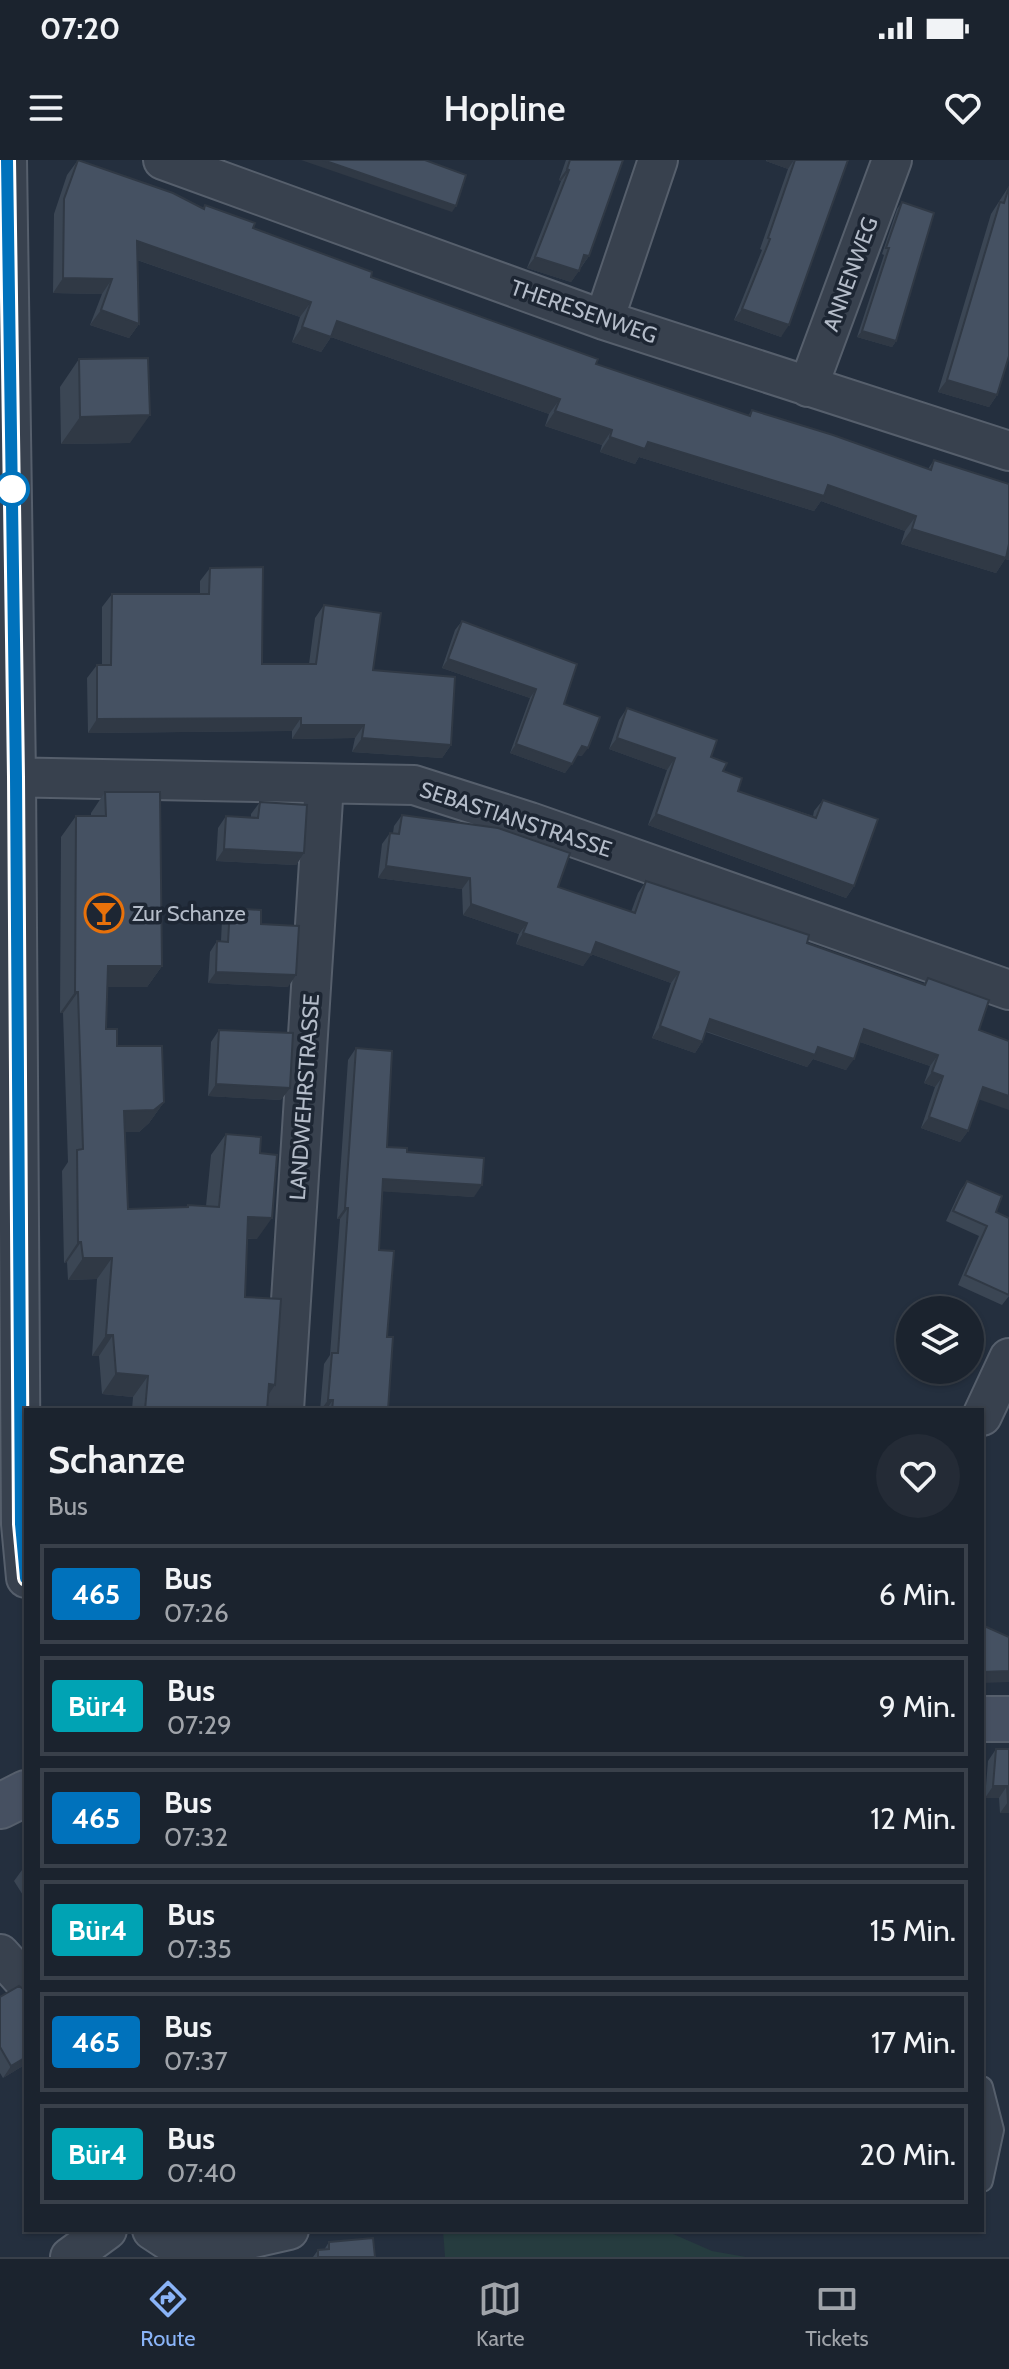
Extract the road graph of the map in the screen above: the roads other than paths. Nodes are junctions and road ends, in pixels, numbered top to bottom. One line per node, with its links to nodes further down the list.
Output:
1 (7, 160): 8 (street)
2 (658, 160): 5 (street)
3 (892, 160): 6 (street, ANNENWEG)
4 (185, 164): 5 (street, THERESENWEG)
5 (604, 320): 6 (street, THERESENWEG)
6 (808, 387): 7 (street, THERESENWEG)
7 (1009, 451)
8 (8, 777): 9 (street, SEBASTIANSTRASSE); 14 (street)
9 (324, 784): 10 (street, SEBASTIANSTRASSE); 12 (street, LANDWEHRSTRASSE)
10 (1009, 990)
11 (1009, 1358): 13 (street)
12 (284, 1408)
13 (984, 1412)
14 (10, 1524): 15 (street)
15 (24, 1571)
16 (984, 1719): 17 (street)
17 (1009, 1719)
18 (24, 1794): 19 (street)
19 (0, 1806)
20 (0, 1954): 21 (street)
21 (24, 1981)
22 (984, 2095): 23 (lane)
23 (984, 2172)
24 (104, 2232): 27 (street)
25 (155, 2232): 26 (street)
26 (280, 2232)
27 (70, 2257)

